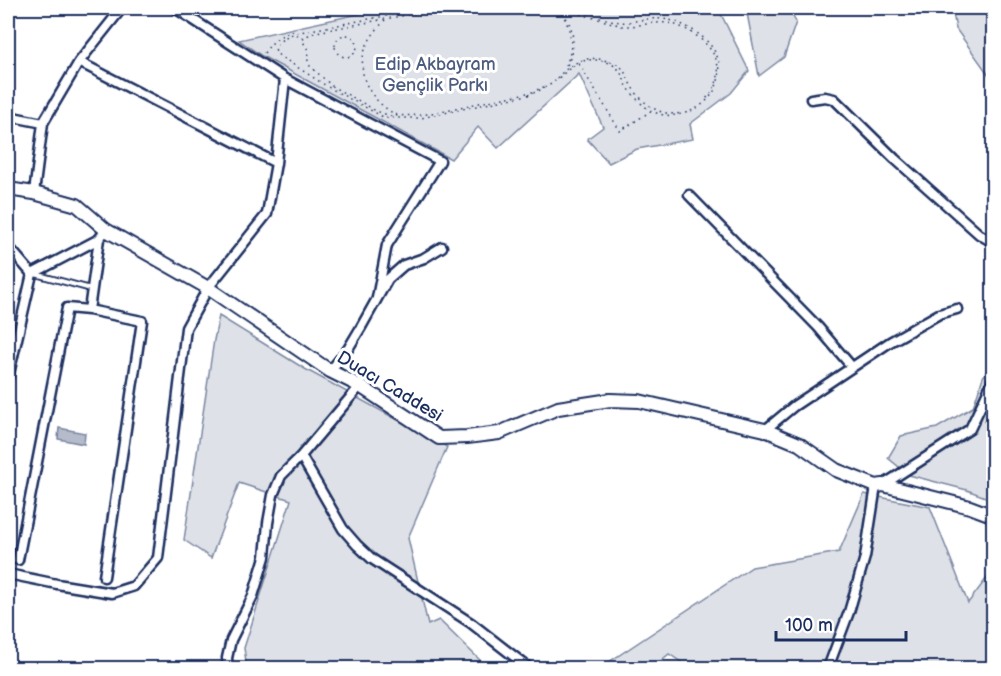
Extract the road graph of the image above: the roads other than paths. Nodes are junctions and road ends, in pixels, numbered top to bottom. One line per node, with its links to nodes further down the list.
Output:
1 (122, 8): 3 (street)
2 (175, 8): 4 (street)
3 (79, 62): 7 (street); 8 (street)
4 (285, 79): 8 (street); 19 (street)
5 (811, 99): 13 (street)
6 (8, 116): 7 (street)
7 (43, 123): 10 (street)
8 (276, 163): 17 (street)
9 (8, 189): 10 (street, Duacı Caddesi)
10 (34, 193): 12 (street, Duacı Caddesi)
11 (689, 195): 23 (street)
12 (103, 235): 16 (street); 17 (street, Duacı Caddesi); 18 (street)
13 (993, 243)
14 (8, 246): 16 (street)
15 (442, 247): 19 (street)
16 (32, 273): 18 (lane); 22 (street)
17 (208, 288): 24 (street, Duacı Caddesi); 33 (street)
18 (92, 289): 21 (street)
19 (377, 298): 24 (street)
20 (957, 309): 23 (street)
21 (89, 310): 32 (street); 34 (street)
22 (11, 344): 25 (street)
23 (852, 367): 28 (street)
24 (330, 371): 27 (street, Duacı Caddesi)
25 (8, 378)
26 (993, 378): 30 (street)
27 (360, 386): 28 (street, Duacı Caddesi); 29 (street)
28 (765, 430): 30 (street, Duacı Caddesi)
29 (301, 456): 35 (street); 36 (street)
30 (880, 486): 31 (street, Duacı Caddesi); 37 (street)
31 (993, 516)
32 (18, 560)
33 (8, 573)
34 (104, 577)
35 (228, 669)
36 (529, 669)
37 (828, 669)

